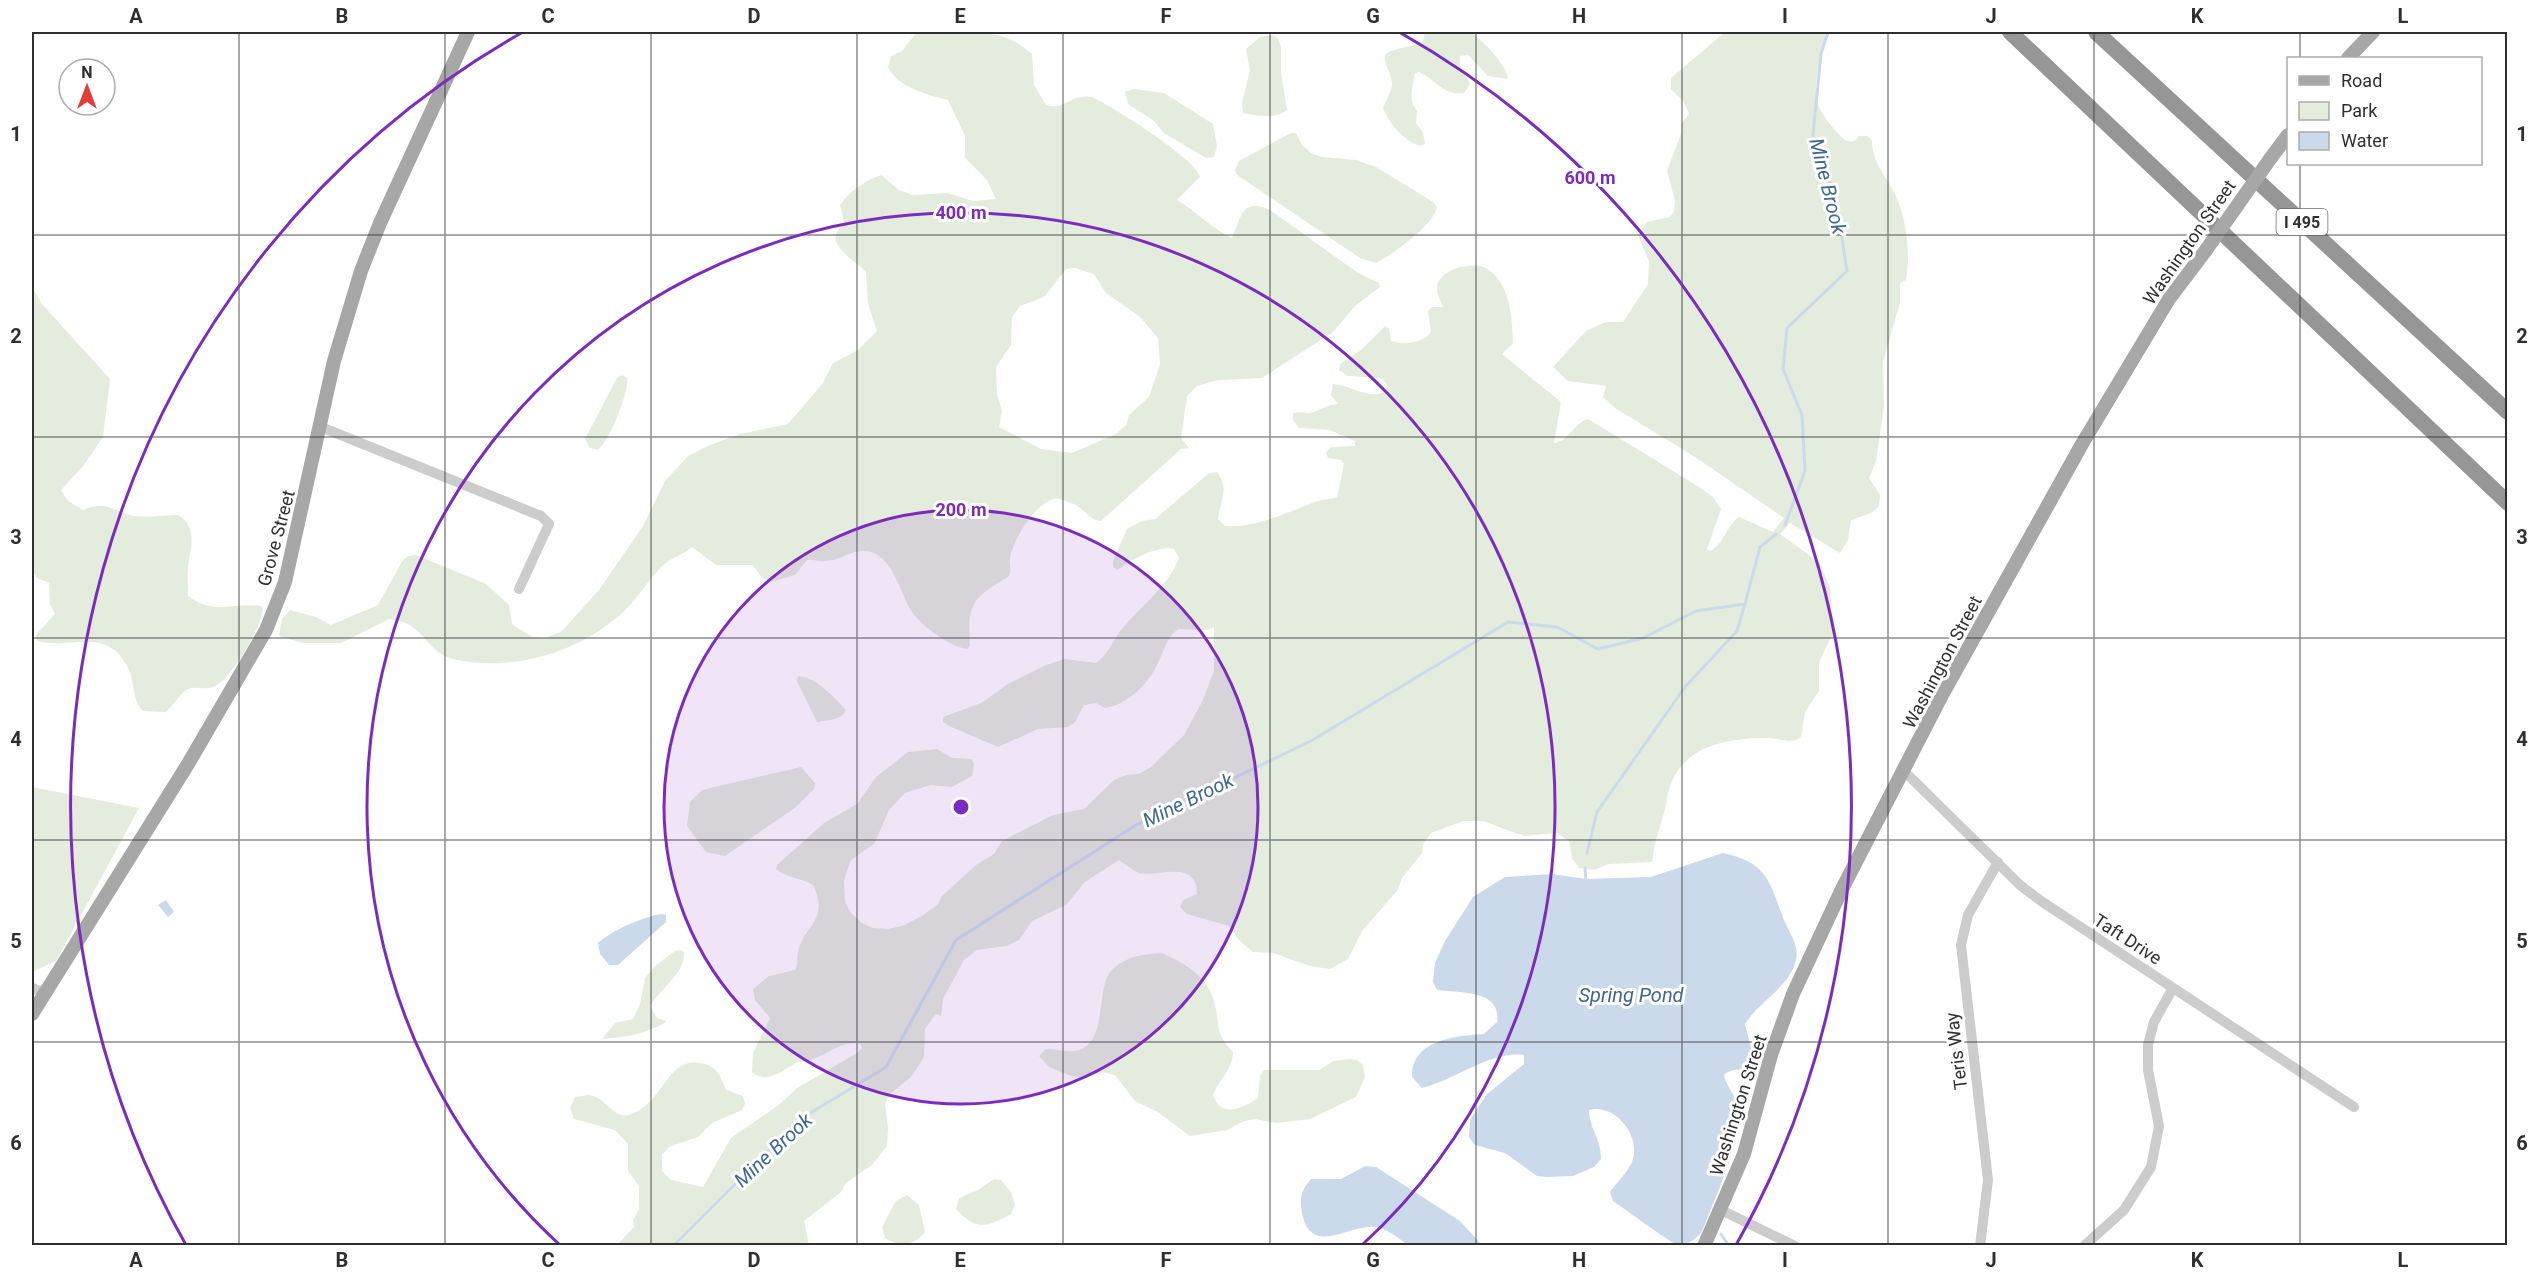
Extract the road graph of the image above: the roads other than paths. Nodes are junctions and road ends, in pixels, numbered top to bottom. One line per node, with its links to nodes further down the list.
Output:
1 (468, 32): 8 (main road, Grove Street)
2 (2010, 32): 9 (highway)
3 (2096, 32): 7 (highway, I 495)
4 (2373, 32): 5 (main road)
5 (2349, 57)
6 (2287, 138): 11 (main road, Washington Street, bridge)
7 (2508, 412)
8 (321, 427): 10 (street); 14 (main road, Grove Street)
9 (2508, 503)
10 (519, 589)
11 (1905, 772): 12 (street, Taft Drive); 17 (main road, Washington Street)
12 (1998, 862): 13 (street, Taft Drive); 20 (street, Teris Way)
13 (2173, 988): 16 (street, Taft Drive); 21 (street)
14 (38, 990): 15 (main road, Grove Street)
15 (32, 1014)
16 (2354, 1107)
17 (1721, 1210): 18 (main road, Washington Street); 19 (street)
18 (1704, 1245)
19 (1796, 1245)
20 (1980, 1245)
21 (2084, 1245)

